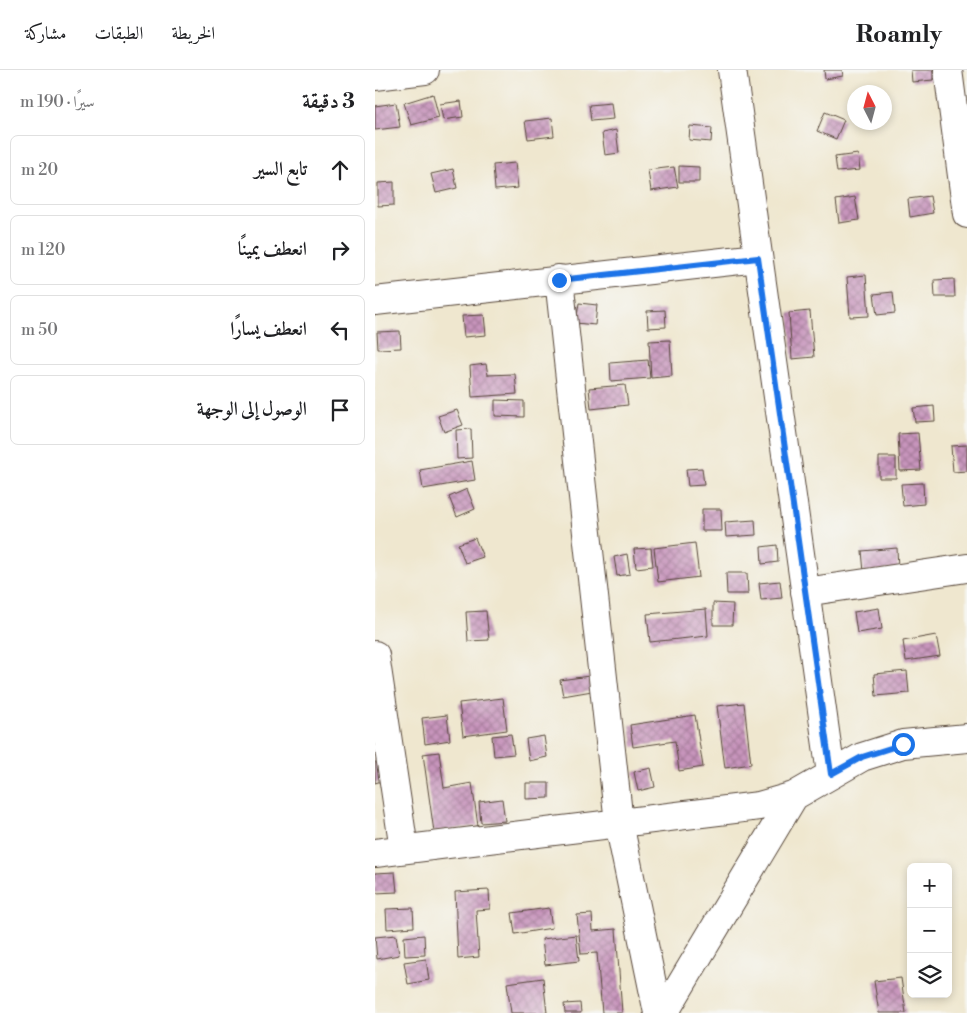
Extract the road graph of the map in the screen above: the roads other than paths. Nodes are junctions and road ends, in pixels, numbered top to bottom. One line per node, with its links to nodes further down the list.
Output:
1 (425, 70): 4 (street)
2 (732, 70): 6 (street)
3 (949, 70): 5 (street)
4 (375, 76)
5 (967, 214)
6 (758, 258): 7 (street); 10 (street)
7 (559, 280): 8 (street); 15 (street)
8 (375, 301)
9 (967, 568): 10 (street)
10 (805, 592): 13 (street)
11 (375, 655): 16 (street)
12 (967, 738): 13 (street)
13 (831, 774): 14 (street)
14 (794, 796): 15 (street); 19 (street)
15 (619, 823): 16 (street); 18 (street)
16 (404, 848): 17 (street)
17 (375, 852)
18 (658, 1013)
19 (664, 1013)

